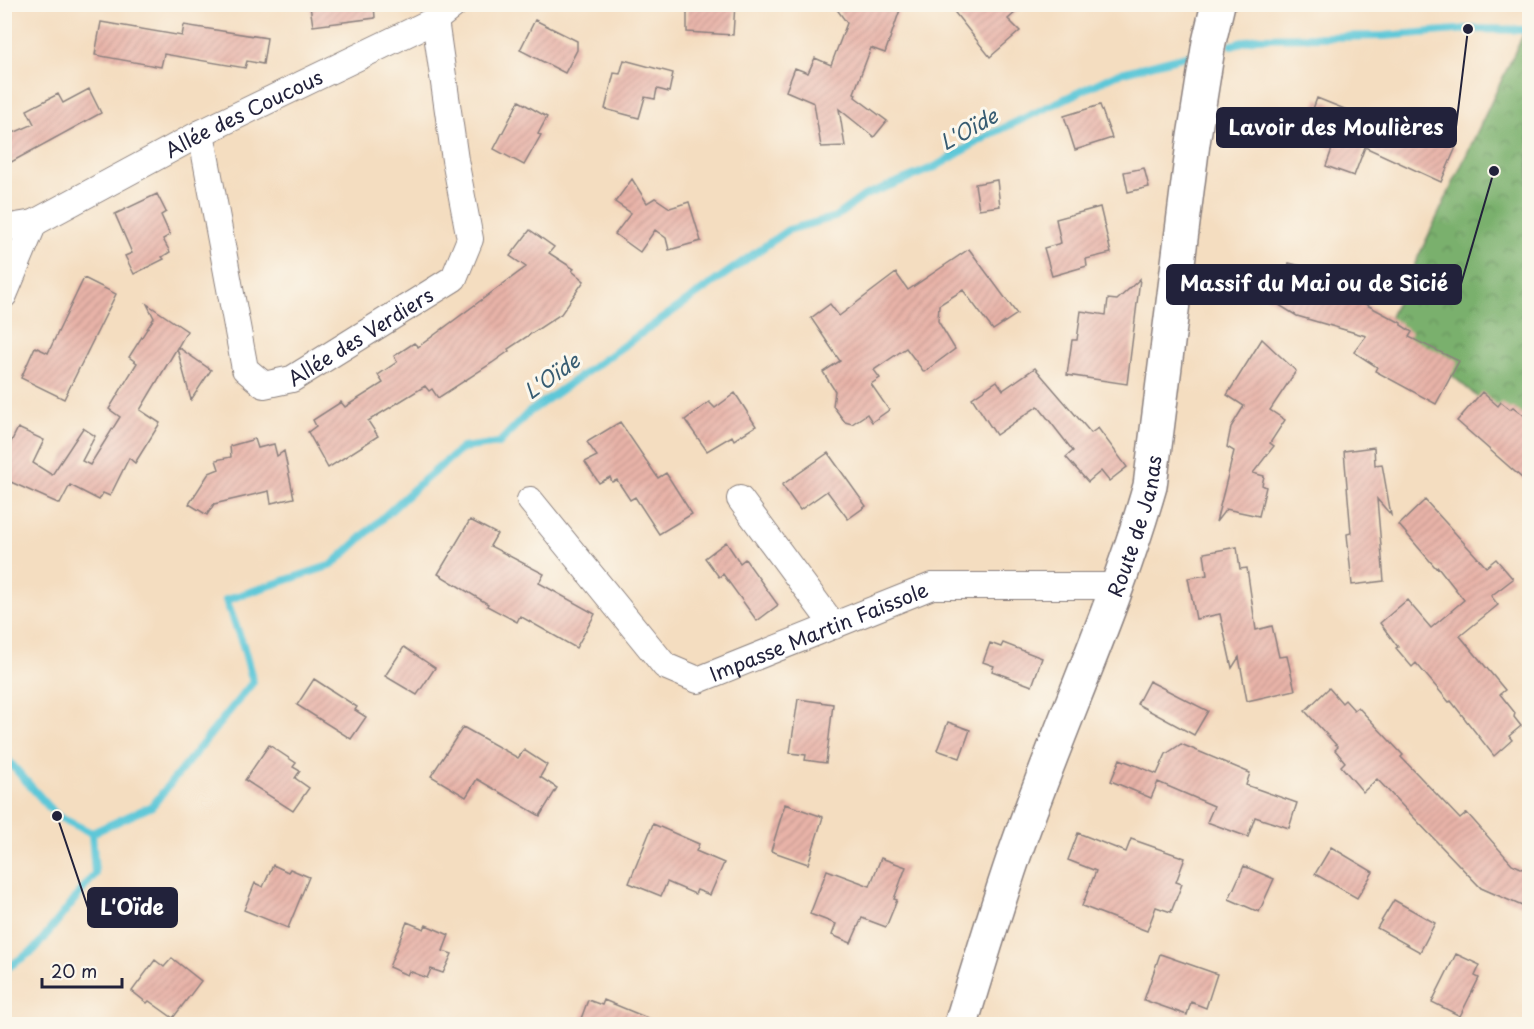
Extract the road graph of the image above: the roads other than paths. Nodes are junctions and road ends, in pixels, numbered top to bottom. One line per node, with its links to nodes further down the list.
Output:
1 (1218, 4): 9 (street, Route de Janas)
2 (445, 12): 3 (street, Allée des Coucous); 3 (street, Allée des Verdiers)
3 (201, 133): 4 (street, Allée des Coucous)
4 (34, 224): 5 (street, Allée des Coucous); 6 (street)
5 (4, 228)
6 (4, 295)
7 (740, 499): 10 (street)
8 (531, 500): 10 (street, Impasse Martin Faissole)
9 (1118, 586): 10 (street, Impasse Martin Faissole); 11 (street, Route de Janas)
10 (834, 626)
11 (961, 1024)

